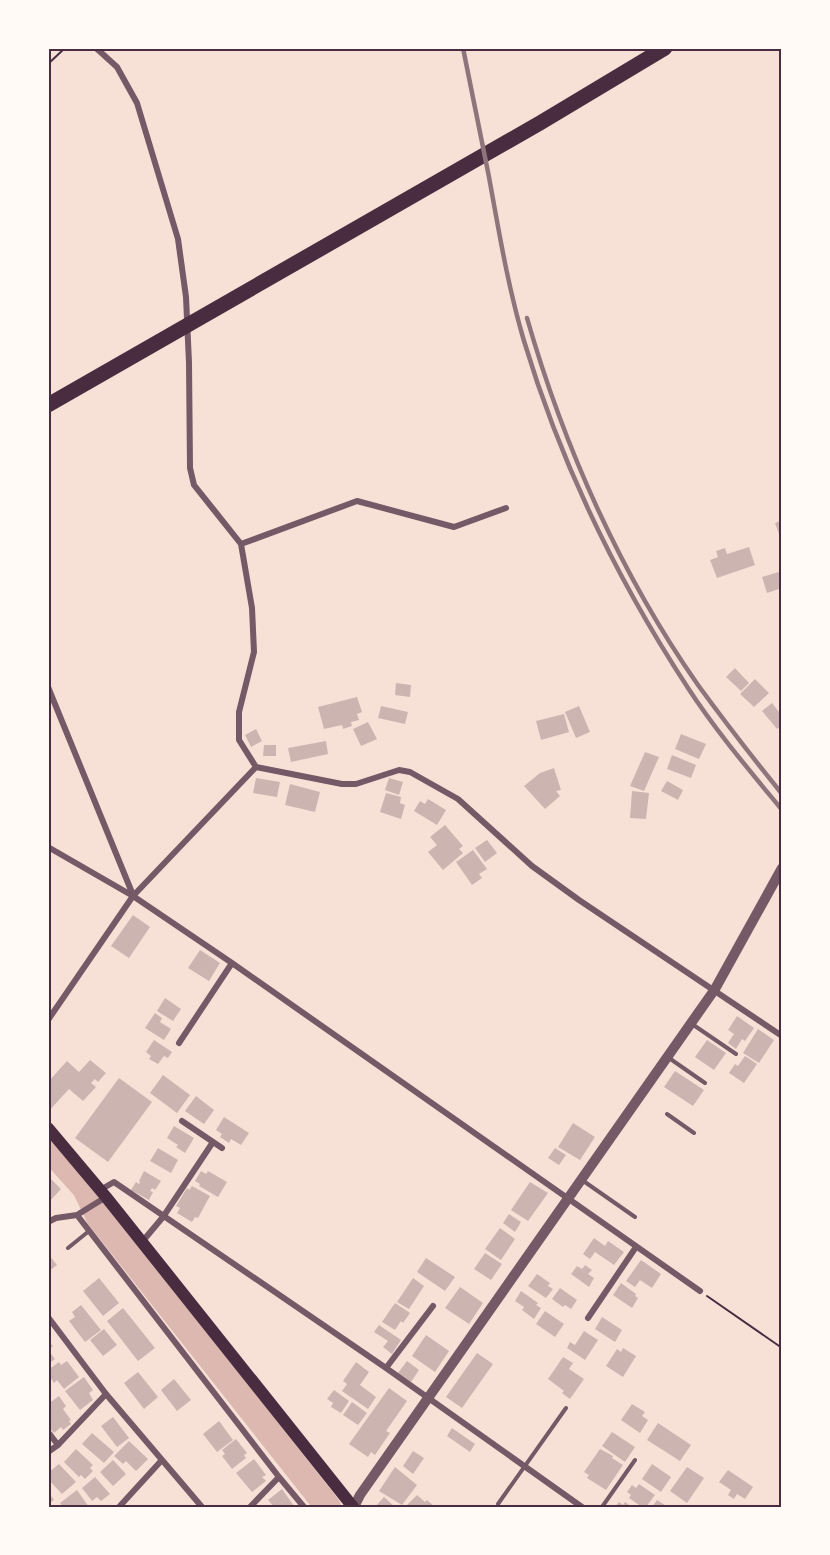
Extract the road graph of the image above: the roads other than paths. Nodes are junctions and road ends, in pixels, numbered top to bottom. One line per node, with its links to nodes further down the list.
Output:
1 (96, 48): 5 (street)
2 (665, 48): 3 (highway)
3 (48, 405)
4 (506, 508): 5 (street)
5 (240, 544): 7 (street)
6 (48, 687): 10 (street)
7 (256, 767): 10 (street); 12 (street)
8 (48, 847): 10 (street)
9 (782, 868): 12 (street)
10 (133, 896): 11 (street); 13 (street)
11 (232, 963): 16 (street); 28 (street)
12 (715, 989): 14 (street); 15 (street)
13 (48, 1020)
14 (691, 1023): 17 (lane); 18 (street)
15 (782, 1036)
16 (179, 1043)
17 (735, 1054)
18 (667, 1056): 19 (lane); 26 (street)
19 (705, 1083)
20 (667, 1114): 23 (lane)
21 (182, 1121): 24 (street)
22 (48, 1128): 27 (main road)
23 (694, 1133)
24 (213, 1142): 25 (street); 30 (street)
25 (222, 1148)
26 (581, 1179): 28 (street); 31 (lane)
27 (103, 1194): 29 (street); 30 (street); 34 (main road)
28 (567, 1199): 35 (street); 43 (street)
29 (77, 1215): 32 (street); 33 (street)
30 (163, 1216): 34 (street); 41 (street)
31 (636, 1217)
32 (48, 1221)
33 (89, 1231): 36 (lane); 51 (street)
34 (142, 1242): 57 (main road)
35 (636, 1247): 37 (street); 40 (street)
36 (68, 1248)
37 (700, 1291)
38 (433, 1306): 41 (street)
39 (48, 1317): 42 (street)
40 (588, 1318)
41 (386, 1368): 43 (street)
42 (106, 1394): 46 (street); 49 (street)
43 (427, 1398): 50 (street); 57 (street)
44 (566, 1408): 50 (lane)
45 (48, 1432): 46 (street)
46 (58, 1445): 47 (street)
47 (48, 1452)
48 (635, 1460): 59 (lane)
49 (162, 1461): 53 (street); 54 (street)
50 (525, 1467): 52 (lane); 58 (street)
51 (279, 1477): 55 (street); 56 (street)
52 (498, 1504)
53 (119, 1507)
54 (202, 1507)
55 (250, 1507)
56 (304, 1507)
57 (353, 1507)
58 (582, 1507)
59 (602, 1507)

